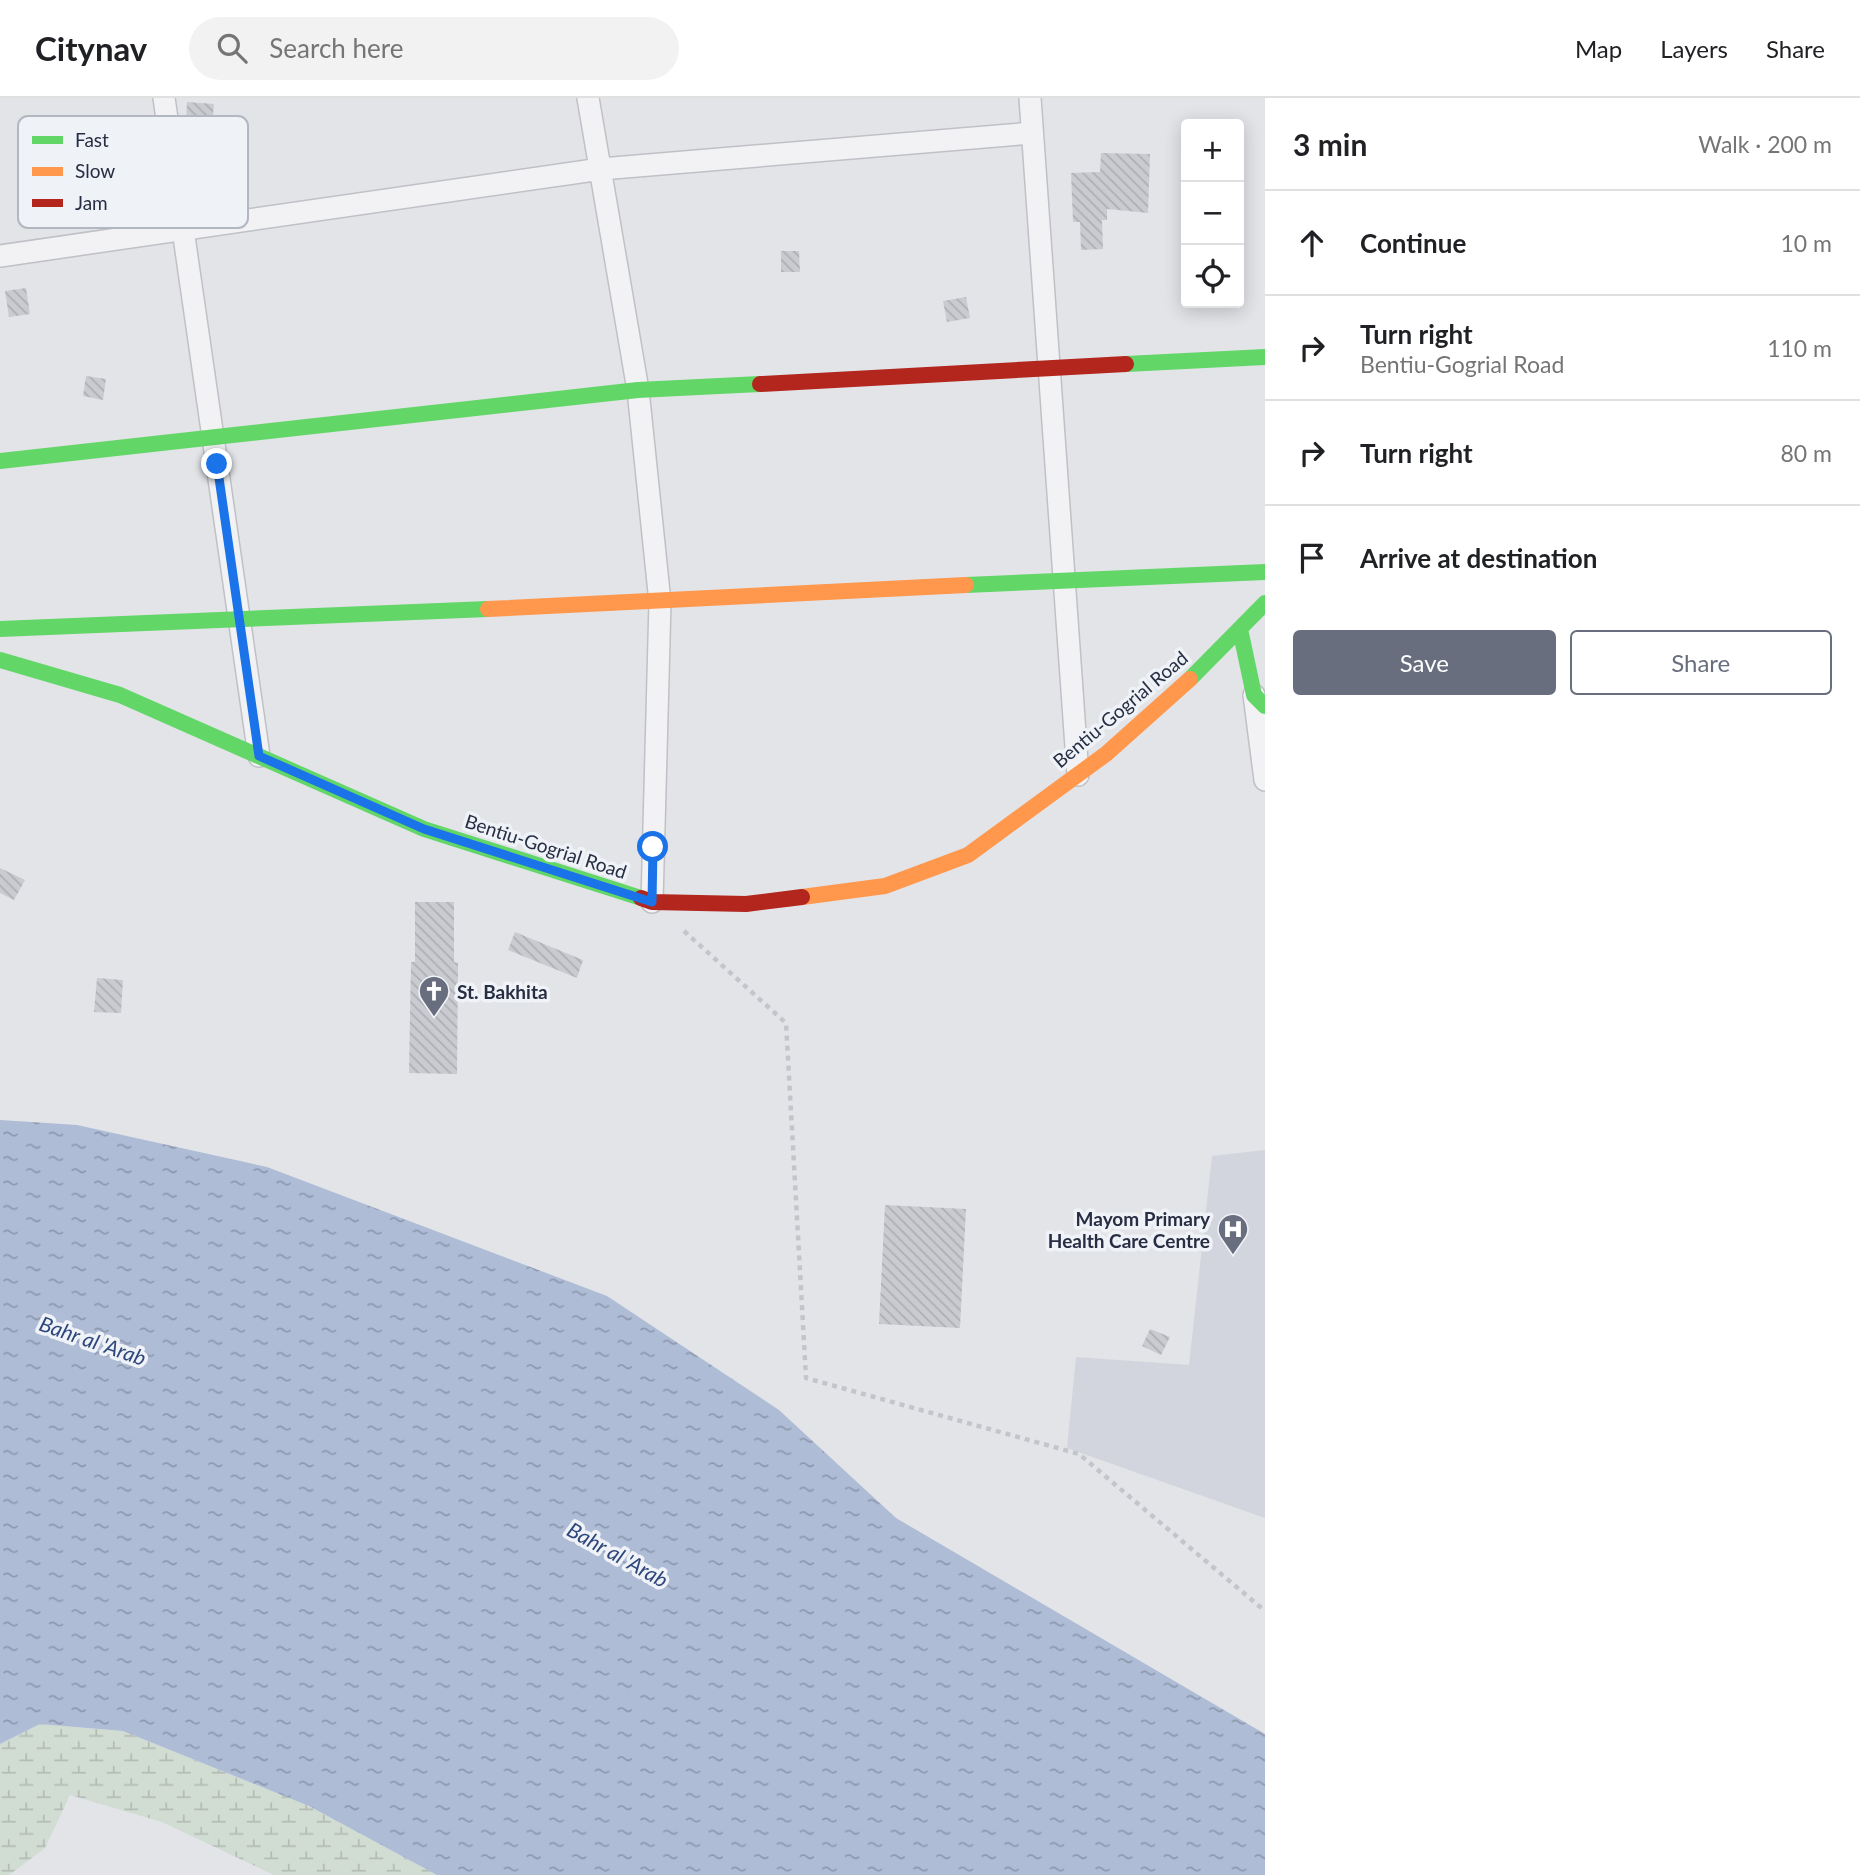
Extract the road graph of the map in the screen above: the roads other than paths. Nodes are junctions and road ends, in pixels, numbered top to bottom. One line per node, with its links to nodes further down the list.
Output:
1 (164, 98): 4 (street)
2 (588, 98): 6 (street)
3 (1030, 98): 5 (street)
4 (167, 116)
5 (1032, 133): 6 (street); 12 (street)
6 (601, 169): 7 (street); 13 (street)
7 (248, 220)
8 (190, 228): 9 (street)
9 (183, 229): 10 (street); 14 (street)
10 (0, 256)
11 (1265, 357): 12 (street)
12 (1049, 370): 13 (street); 17 (street)
13 (638, 390): 14 (street); 18 (street)
14 (213, 438): 15 (street); 20 (street)
15 (0, 461)
16 (1265, 572): 17 (street)
17 (1064, 580): 18 (street); 27 (street)
18 (660, 602): 20 (street); 29 (street)
19 (1265, 603): 23 (street, Bentiu-Gogrial Road)
20 (239, 619): 22 (street); 26 (street)
21 (1265, 625): 23 (street)
22 (0, 629)
23 (1240, 629): 25 (street); 27 (street, Bentiu-Gogrial Road)
24 (0, 660): 26 (street, Bentiu-Gogrial Road)
25 (1260, 700): 28 (street)
26 (259, 756): 29 (street, Bentiu-Gogrial Road)
27 (1077, 775): 29 (street, Bentiu-Gogrial Road)
28 (1265, 780)
29 (652, 902)

